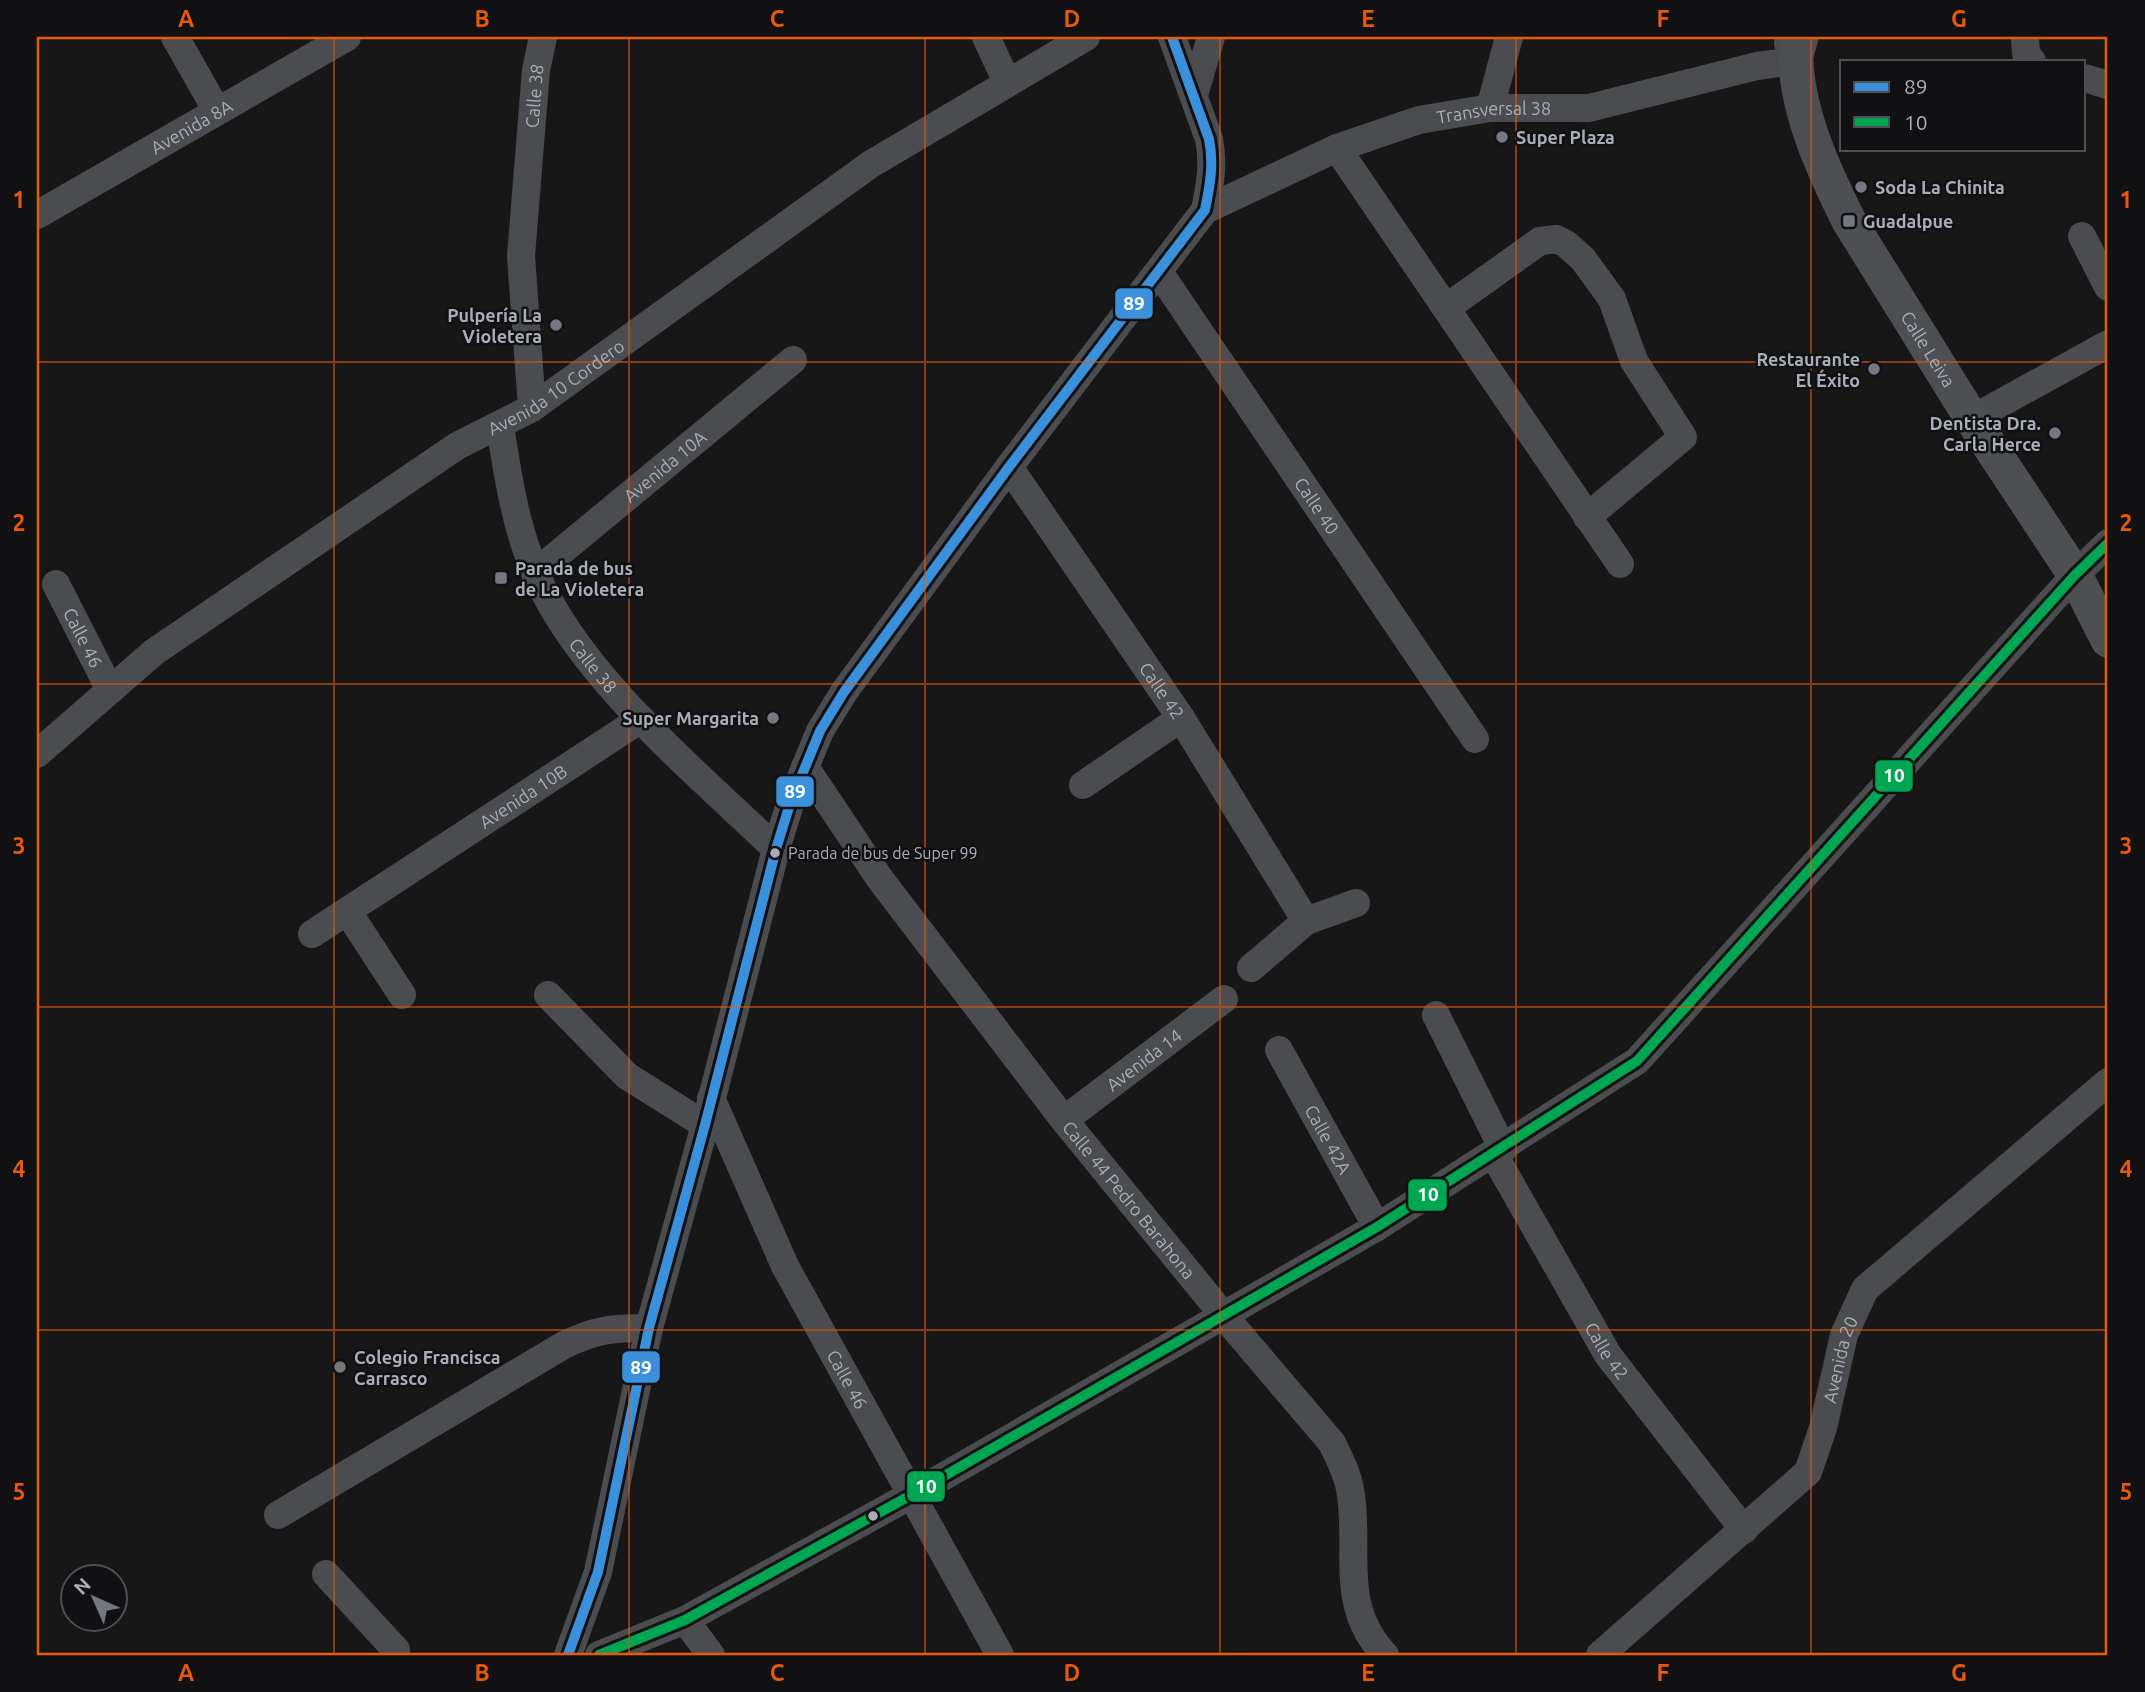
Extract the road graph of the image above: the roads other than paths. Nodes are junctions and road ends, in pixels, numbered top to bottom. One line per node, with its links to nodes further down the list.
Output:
1 (175, 37): 17 (street)
2 (347, 37): 17 (street, Avenida 8A)
3 (543, 37): 27 (street, Calle 38)
4 (986, 37): 13 (street)
5 (1086, 37): 13 (street, Avenida 10 Cordero)
6 (1172, 37): 15 (street)
7 (1211, 37): 15 (street)
8 (1509, 37): 16 (street)
9 (2025, 37): 11 (street)
10 (1794, 45): 16 (street, Transversal 38); 28 (main road, Calle Leiva)
11 (2031, 60)
12 (2086, 79): 14 (street)
13 (1007, 82): 27 (street, Avenida 10 Cordero)
14 (2108, 85)
15 (1194, 95): 19 (street)
16 (1490, 108): 18 (street, Transversal 38)
17 (217, 110): 20 (street, Avenida 8A)
18 (1338, 148): 19 (street, Transversal 38); 24 (street)
19 (1205, 210): 22 (street)
20 (37, 215)
21 (2082, 236): 23 (street)
22 (1159, 272): 30 (street); 41 (street, Calle 40)
23 (2108, 287)
24 (1446, 308): 31 (street); 31 (street)
25 (2108, 344): 28 (street)
26 (793, 360): 34 (street, Avenida 10A)
27 (532, 408): 29 (street, Avenida 10 Cordero)
28 (1972, 419): 35 (main road, Calle Leiva)
29 (500, 426): 34 (street, Calle 38); 38 (street, Avenida 10 Cordero)
30 (1009, 467): 39 (street, Calle 42); 43 (street)
31 (1587, 517): 33 (street)
32 (2108, 543): 35 (street)
33 (1620, 564)
34 (535, 573): 40 (street, Calle 38)
35 (2075, 575): 37 (main road, Calle Leiva); 59 (street)
36 (56, 584): 38 (street, Calle 46)
37 (2108, 640)
38 (110, 690): 42 (street, Avenida 10 Cordero)
39 (1181, 718): 44 (street); 48 (street, Calle 42)
40 (641, 719): 45 (street, Calle 38); 47 (street, Avenida 10B)
41 (1475, 739)
42 (37, 754)
43 (805, 767): 45 (street); 58 (street, Calle 44 Pedro Barahona)
44 (1083, 785)
45 (776, 849): 57 (street)
46 (1356, 904): 48 (street)
47 (348, 912): 49 (street, Avenida 10B); 51 (street)
48 (1306, 921): 50 (street)
49 (312, 934)
50 (1251, 968)
51 (402, 995)
52 (548, 995): 57 (street)
53 (1224, 999): 58 (street, Avenida 14)
54 (1436, 1015): 59 (street, Calle 42)
55 (1279, 1050): 60 (street, Calle 42A)
56 (2108, 1082): 65 (street, Avenida 20)
57 (708, 1111): 62 (street); 63 (street, Calle 46)
58 (1064, 1120): 61 (street, Calle 44 Pedro Barahona)
59 (1499, 1152): 60 (street); 65 (street, Calle 42)
60 (1377, 1227): 61 (street)
61 (1224, 1316): 63 (street); 73 (street, Calle 44 Pedro Barahona)
62 (649, 1328): 64 (street); 69 (street)
63 (913, 1494): 67 (street); 72 (street, Calle 46)
64 (278, 1515)
65 (1744, 1530): 74 (street, Avenida 20)
66 (327, 1574): 68 (street)
67 (685, 1620): 70 (street); 71 (street)
68 (396, 1655)
69 (568, 1655)
70 (599, 1655)
71 (711, 1655)
72 (1000, 1655)
73 (1385, 1655)
74 (1600, 1655)

